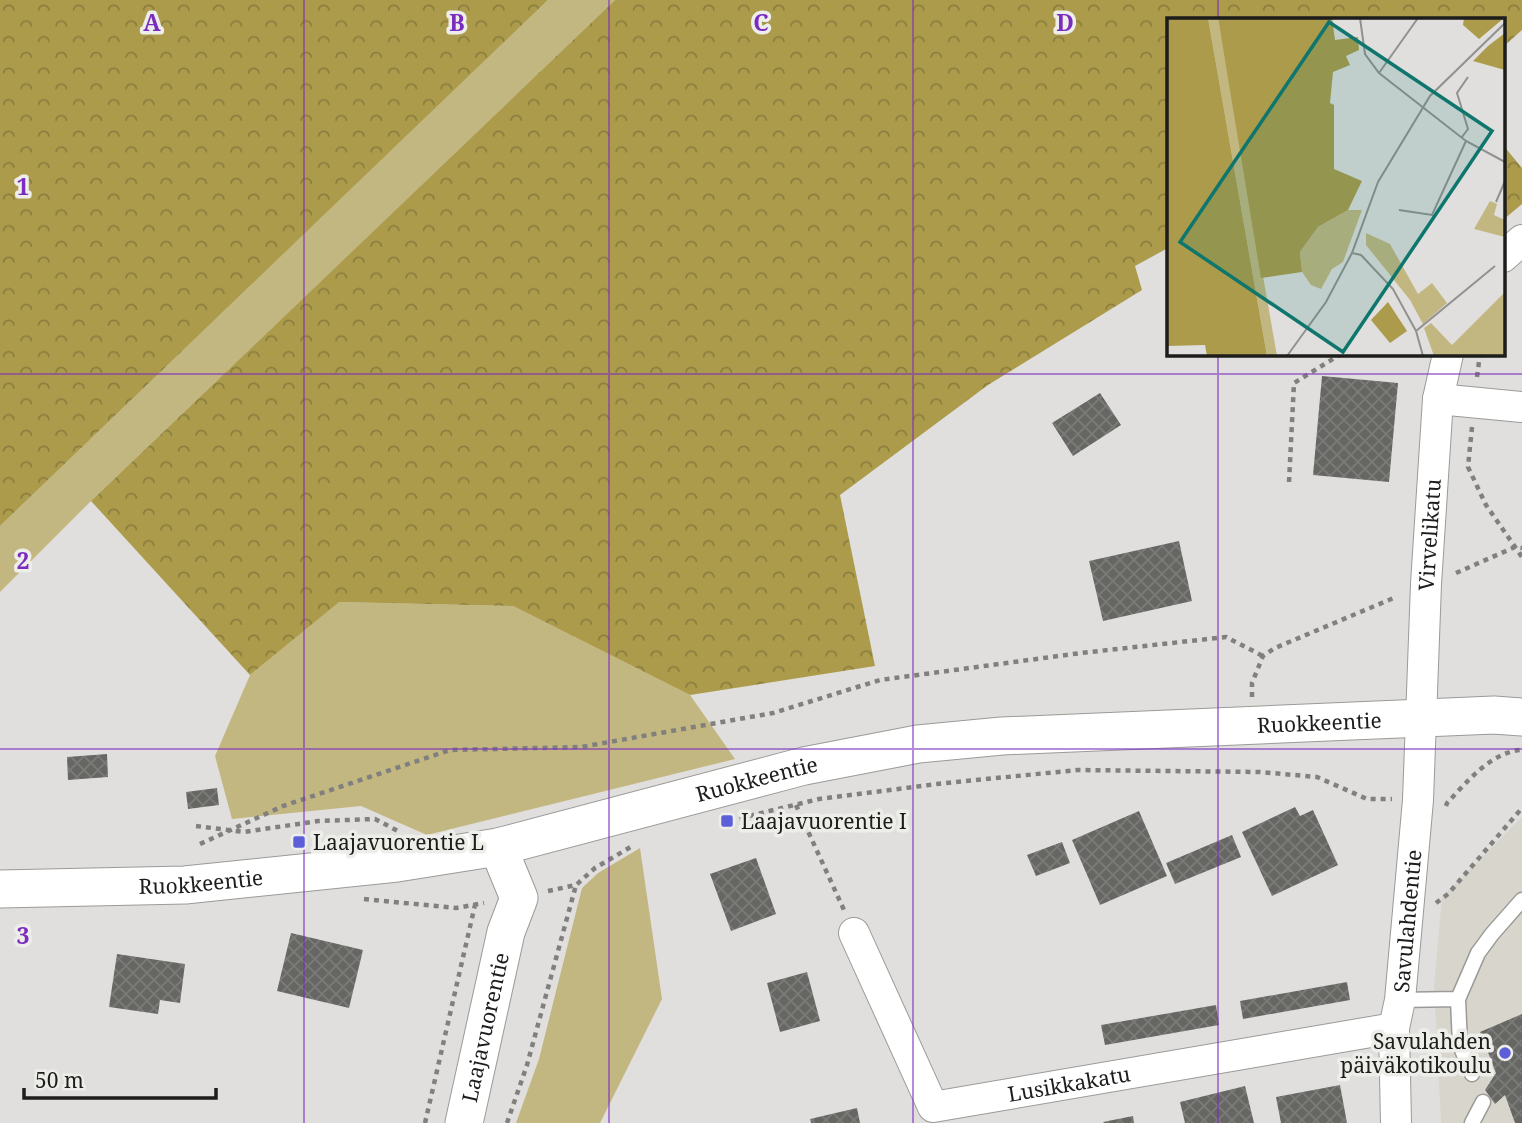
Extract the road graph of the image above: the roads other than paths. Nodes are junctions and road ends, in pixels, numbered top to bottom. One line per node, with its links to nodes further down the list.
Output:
1 (1522, 240): 2 (street)
2 (1504, 256)
3 (1448, 355): 4 (street, Virvelikatu)
4 (1438, 399): 5 (street); 7 (street, Virvelikatu)
5 (1522, 407)
6 (1522, 717): 7 (street, Ruokkeentie)
7 (1420, 719): 8 (street, Ruokkeentie); 13 (street, Savulahdentie)
8 (498, 847): 9 (street, Ruokkeentie); 16 (street, Laajavuorentie)
9 (0, 889)
10 (1522, 900): 12 (lane)
11 (854, 933): 13 (street, Lusikkakatu)
12 (1458, 999): 13 (lane); 14 (lane)
13 (1397, 1014): 17 (street, Savulahdentie)
14 (1472, 1074)
15 (1483, 1102): 18 (lane)
16 (464, 1123)
17 (1396, 1123)
18 (1472, 1123)

